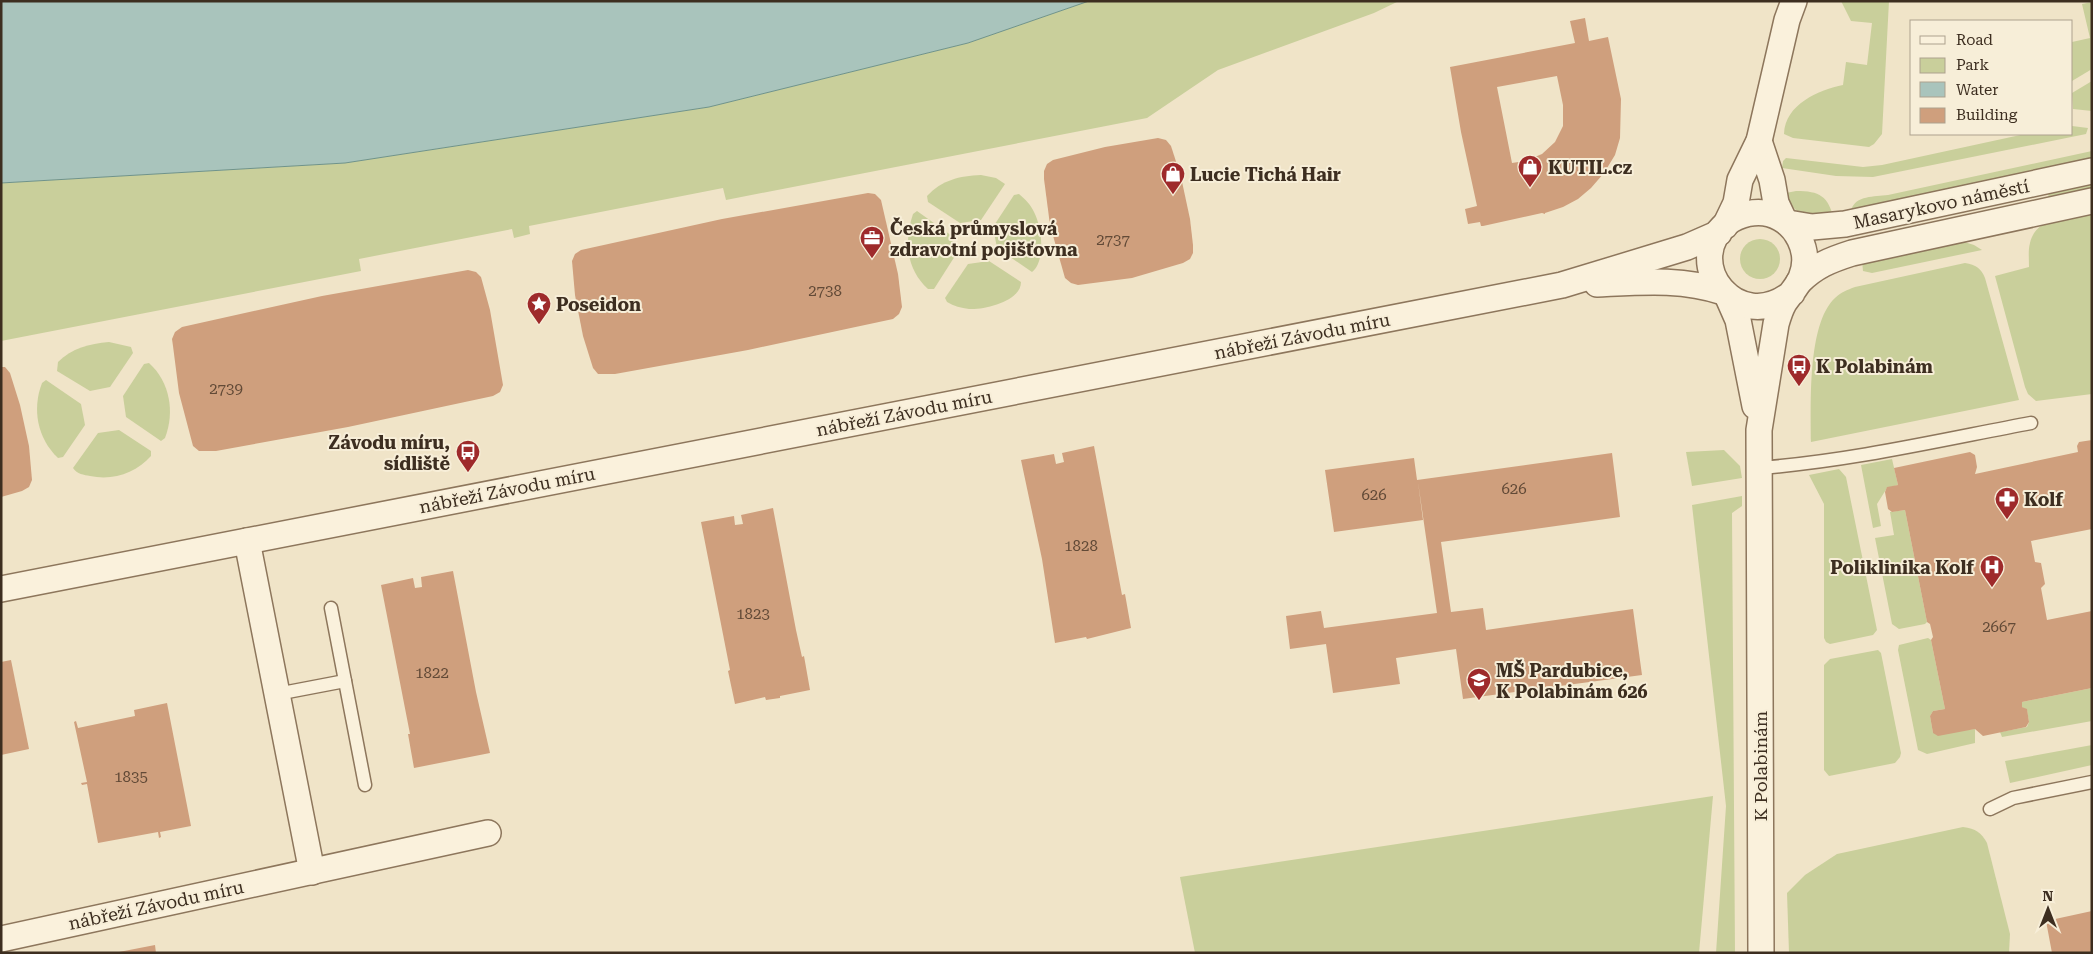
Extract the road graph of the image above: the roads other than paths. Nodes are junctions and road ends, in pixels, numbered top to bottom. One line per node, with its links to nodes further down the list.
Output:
1 (1794, 1): 2 (street, K Polabinám)
2 (1759, 141): 5 (street, K Polabinám); 6 (street, K Polabinám)
3 (2092, 171): 5 (street, Masarykovo náměstí)
4 (2092, 201): 8 (street, Masarykovo náměstí)
5 (1786, 222): 6 (street); 8 (street, K Polabinám)
6 (1722, 229): 7 (street, nábřeží Závodu míru); 9 (street, K Polabinám)
7 (1562, 285): 9 (street, nábřeží Závodu míru); 13 (street, nábřeží Závodu míru)
8 (1795, 288): 9 (street); 11 (street, K Polabinám)
9 (1725, 294): 11 (street, K Polabinám)
10 (2031, 422): 12 (lane)
11 (1759, 430): 12 (street, K Polabinám)
12 (1759, 468): 24 (street, K Polabinám)
13 (247, 541): 14 (street, nábřeží Závodu míru); 17 (street)
14 (1, 589)
15 (331, 608): 16 (lane)
16 (345, 681): 17 (lane); 19 (lane)
17 (277, 694): 22 (street)
18 (2092, 782): 20 (lane)
19 (364, 785)
20 (1990, 809)
21 (488, 833): 22 (street, nábřeží Závodu míru)
22 (312, 872): 23 (street, nábřeží Závodu míru)
23 (1, 940)
24 (1761, 953)

